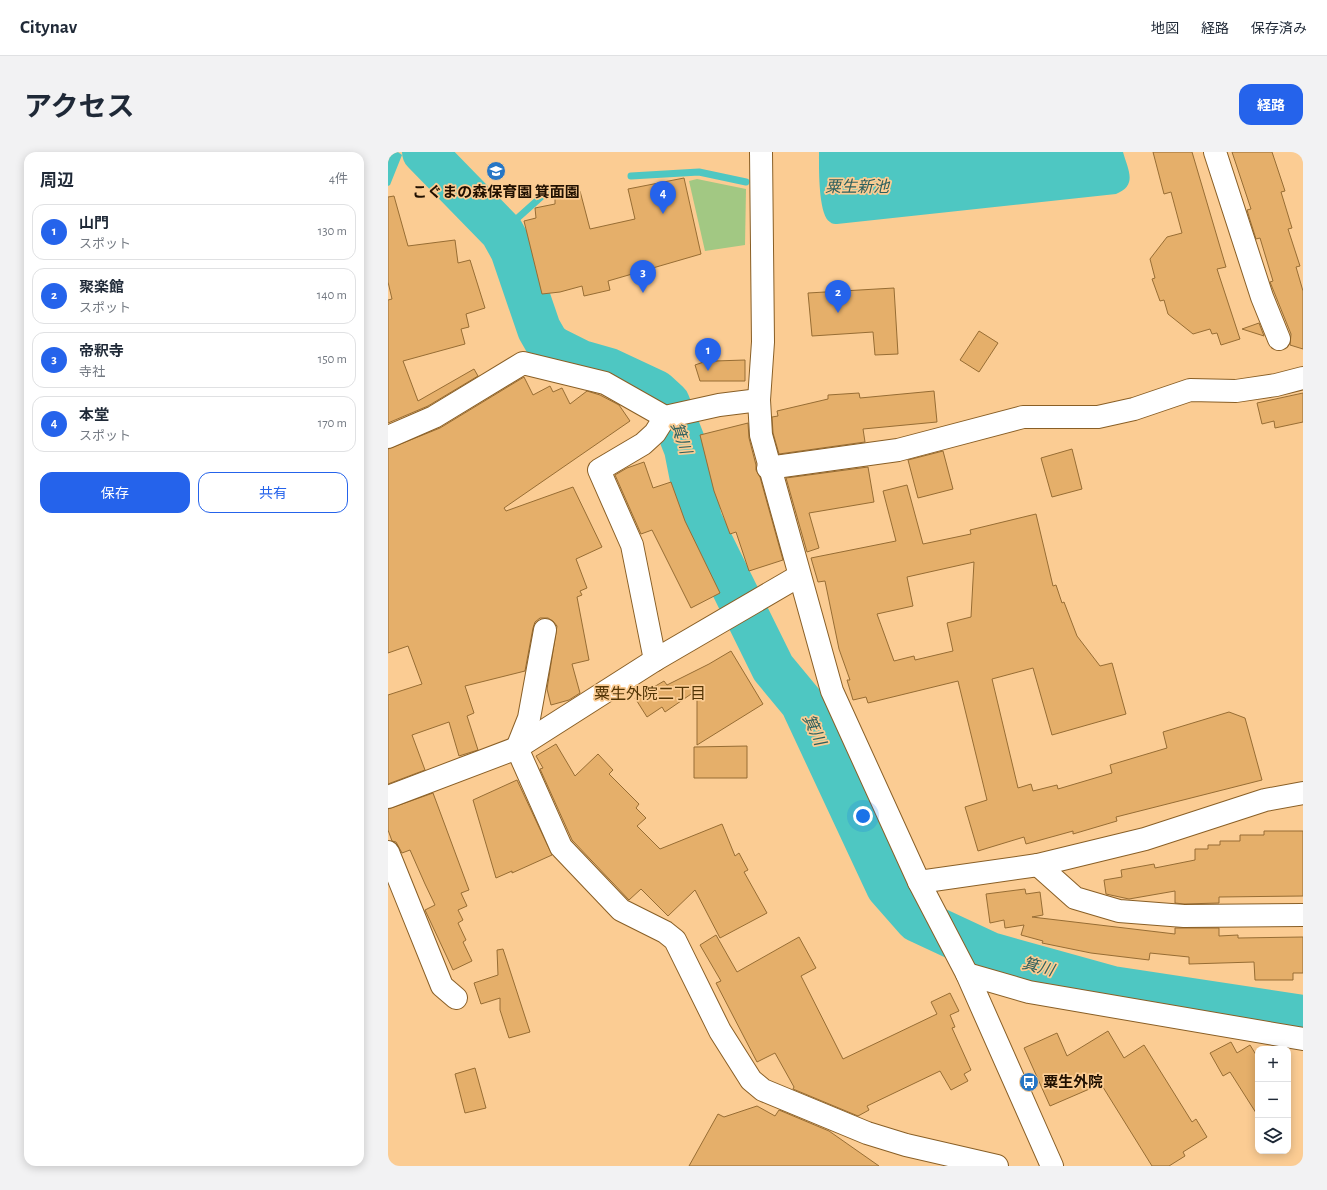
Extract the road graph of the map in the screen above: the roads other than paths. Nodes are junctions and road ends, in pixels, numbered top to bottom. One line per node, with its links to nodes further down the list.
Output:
1 (761, 152): 5 (street)
2 (1214, 152): 3 (street)
3 (1279, 339)
4 (1303, 378): 8 (street)
5 (759, 400): 6 (street); 8 (street)
6 (673, 414): 7 (street); 11 (street)
7 (388, 437)
8 (768, 468): 9 (street)
9 (799, 576): 11 (street); 17 (street)
10 (545, 630): 12 (street)
11 (655, 660): 12 (street)
12 (517, 748): 14 (street); 22 (street)
13 (1303, 792): 16 (street)
14 (388, 797)
15 (388, 852): 20 (street)
16 (1038, 866): 17 (street); 18 (street)
17 (919, 882): 19 (street)
18 (1303, 916)
19 (967, 974): 21 (street); 23 (street)
20 (456, 998)
21 (1303, 1039)
22 (997, 1166)
23 (1052, 1166)

